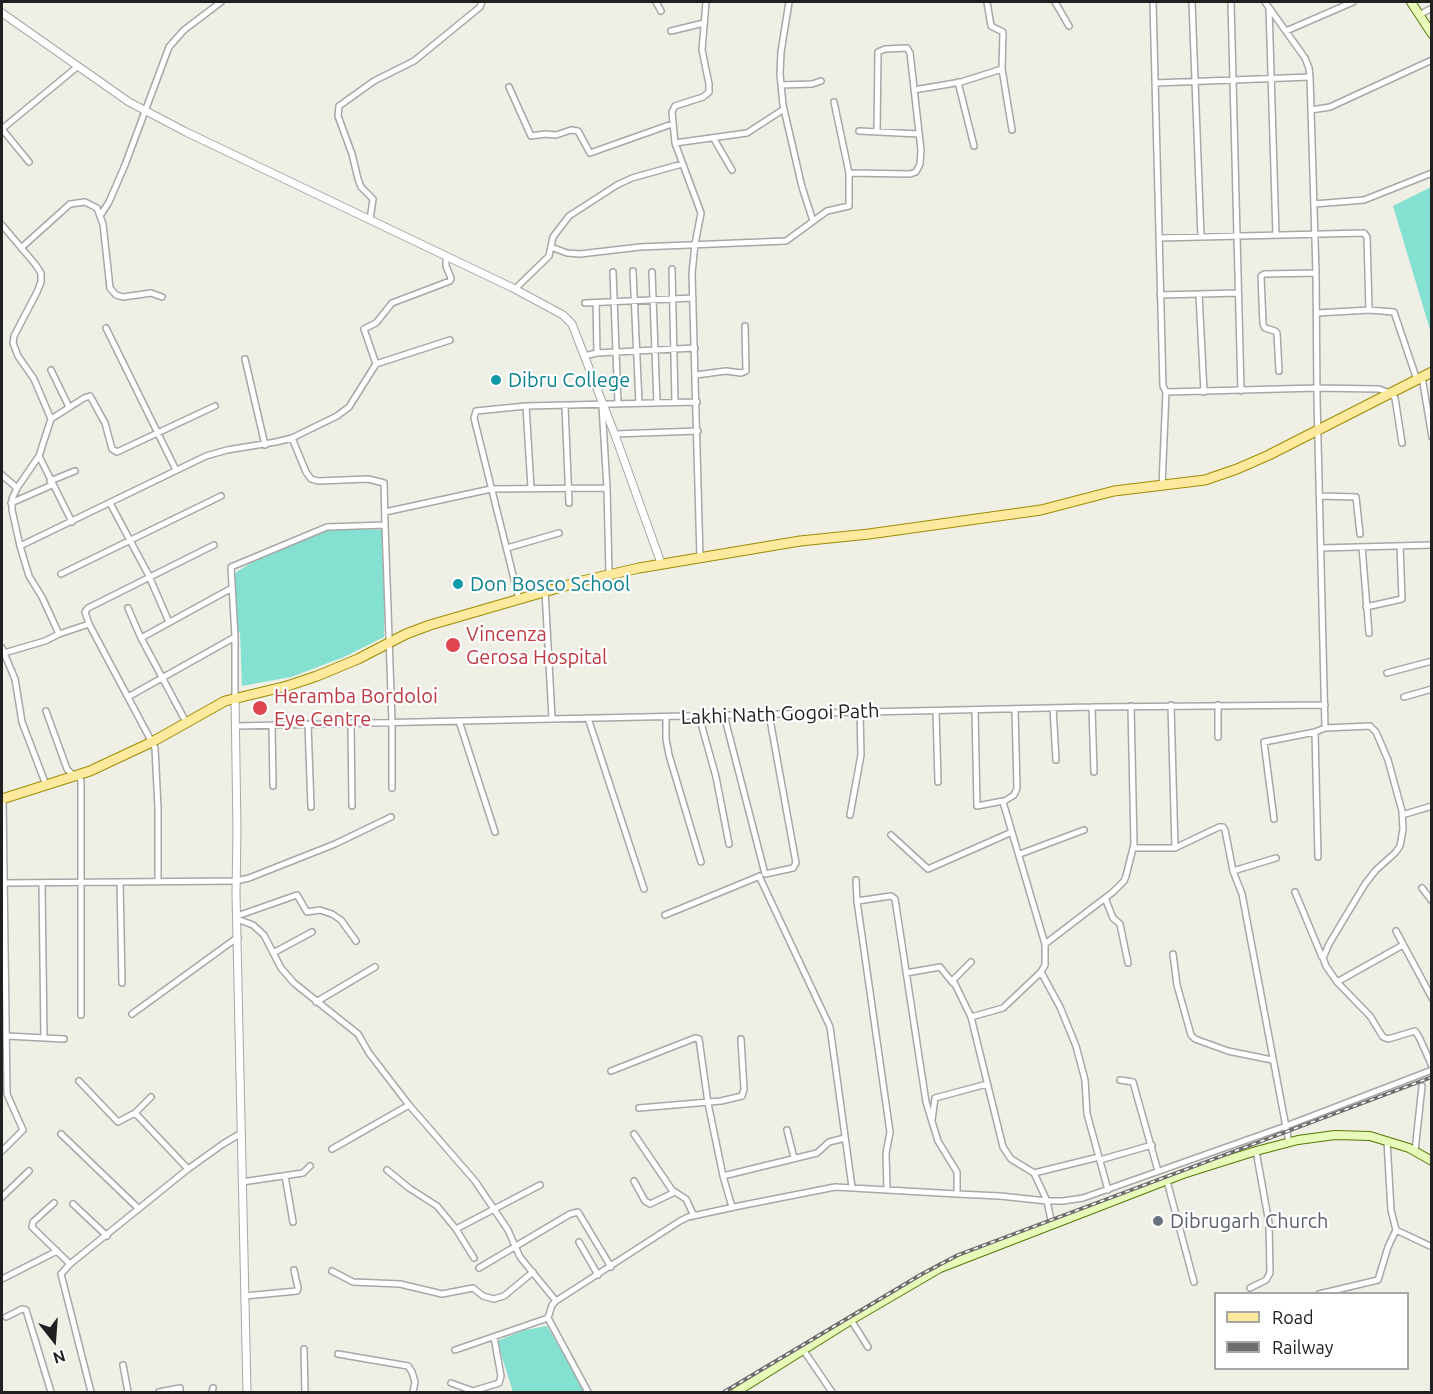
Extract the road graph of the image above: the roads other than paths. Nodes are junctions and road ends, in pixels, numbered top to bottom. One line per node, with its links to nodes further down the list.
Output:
1 (221, 2): 40 (street)
2 (482, 2): 57 (street)
3 (656, 2): 16 (street)
4 (706, 2): 19 (street)
5 (789, 2): 34 (street)
6 (987, 2): 26 (street)
7 (1055, 2): 20 (street)
8 (1153, 2): 33 (street)
9 (1192, 2): 30 (street)
10 (1231, 2): 29 (street)
11 (1265, 2): 14 (street)
12 (1353, 2): 22 (street)
13 (1411, 2): 18 (main road)
14 (1269, 8): 22 (street); 28 (street)
15 (1431, 8): 18 (street)
16 (661, 10)
17 (2, 13): 25 (street)
18 (1419, 15): 23 (main road)
19 (704, 22): 21 (street); 41 (street)
20 (1069, 26)
21 (671, 31)
22 (1286, 31): 27 (street)
23 (1431, 34)
24 (1431, 60): 39 (street)
25 (77, 67): 40 (street); 42 (street)
26 (1002, 69): 32 (street); 43 (street)
27 (1310, 77): 28 (street); 39 (street)
28 (1271, 78): 29 (street); 60 (street)
29 (1233, 79): 30 (street); 62 (street)
30 (1194, 80): 33 (street); 63 (street)
31 (820, 81): 34 (street)
32 (958, 82): 36 (street); 49 (street)
33 (1155, 82): 64 (street)
34 (781, 85): 38 (street)
35 (509, 87): 41 (street)
36 (914, 90): 45 (street); 46 (street)
37 (834, 102): 54 (street)
38 (784, 109): 47 (street); 58 (street)
39 (1311, 110): 55 (street)
40 (146, 111): 56 (street); 57 (street)
41 (672, 124): 48 (street)
42 (2, 129): 50 (street)
43 (1012, 130)
44 (859, 131): 45 (street)
45 (877, 132): 46 (street)
46 (919, 134): 54 (street)
47 (714, 139): 48 (street); 52 (street)
48 (675, 143): 51 (street)
49 (974, 146)
50 (28, 162)
51 (682, 164): 65 (street); 66 (street)
52 (732, 170)
53 (1431, 172): 55 (street)
54 (849, 173): 58 (street)
55 (1314, 204): 61 (street)
56 (100, 216): 67 (street); 78 (street)
57 (370, 220): 68 (street)
58 (813, 221): 65 (street)
59 (2, 225): 67 (street)
60 (1276, 235): 61 (street); 62 (street)
61 (1315, 235): 73 (street); 86 (street)
62 (1237, 236): 63 (street); 76 (street)
63 (1201, 237): 64 (street)
64 (1159, 238): 77 (street)
65 (695, 244): 66 (street); 79 (street)
66 (551, 247): 74 (street)
67 (21, 248): 119 (street)
68 (446, 257): 74 (street); 99 (street)
69 (672, 269): 80 (street)
70 (633, 271): 82 (street)
71 (613, 272): 85 (street)
72 (652, 272): 81 (street)
73 (1316, 273): 87 (street); 101 (street)
74 (515, 289): 97 (street)
75 (1199, 294): 76 (street); 77 (street); 107 (street)
76 (1238, 294): 105 (street)
77 (1160, 295): 106 (street)
78 (162, 297)
79 (693, 298): 80 (street); 91 (street)
80 (671, 299): 81 (street); 92 (street)
81 (653, 300): 82 (street); 93 (street)
82 (634, 302): 85 (street); 94 (street)
83 (585, 303): 84 (street)
84 (596, 303): 85 (street); 96 (street)
85 (615, 303): 95 (street)
86 (1369, 310): 87 (street); 103 (street)
87 (1317, 313): 104 (street)
88 (746, 326): 102 (street)
89 (106, 328): 122 (street)
90 (450, 340): 99 (street)
91 (695, 348): 92 (street); 102 (street)
92 (674, 349): 93 (street); 109 (street)
93 (655, 350): 94 (street); 112 (street)
94 (637, 351): 95 (street); 111 (street)
95 (617, 352): 96 (street); 114 (street)
96 (597, 354): 97 (street)
97 (584, 356): 113 (street)
98 (245, 359): 127 (street)
99 (376, 364): 125 (street)
100 (51, 370): 118 (street)
101 (1279, 371)
102 (696, 375): 110 (street)
103 (1423, 376): 108 (main road); 124 (street)
104 (1317, 388): 105 (street); 108 (street); 120 (street)
105 (1240, 391): 107 (street)
106 (1166, 392): 107 (street); 133 (street)
107 (1204, 392)
108 (1390, 393): 120 (main road); 126 (street)
109 (675, 402): 110 (street); 112 (street)
110 (697, 402): 121 (street)
111 (639, 403): 112 (street); 114 (street)
112 (657, 403)
113 (602, 404): 114 (street); 117 (street); 123 (street); 136 (street)
114 (618, 404)
115 (215, 406): 122 (street)
116 (526, 406): 117 (street); 135 (street); 137 (street)
117 (566, 406): 138 (street)
118 (69, 407): 119 (street); 122 (street)
119 (51, 419): 128 (street)
120 (1317, 430): 133 (main road); 140 (street)
121 (698, 431): 123 (street); 157 (street)
122 (156, 432): 129 (street)
123 (615, 434): 158 (street)
124 (1431, 437)
125 (292, 438): 127 (street); 144 (street)
126 (1402, 443)
127 (265, 445): 129 (street)
128 (39, 456): 132 (street); 134 (street)
129 (176, 470): 142 (street)
130 (75, 471): 132 (street)
131 (2, 475): 134 (street)
132 (51, 483): 141 (street); 145 (street)
133 (1162, 486): 157 (main road)
134 (17, 488): 141 (street)
135 (531, 488): 137 (street); 138 (street)
136 (607, 488): 138 (street); 160 (street)
137 (491, 489): 144 (street); 155 (street)
138 (569, 489): 143 (street)
139 (221, 496): 149 (street)
140 (1320, 496): 148 (street); 156 (street)
141 (11, 503): 151 (street)
142 (110, 503): 145 (street); 149 (street)
143 (569, 503)
144 (386, 512): 146 (street)
145 (72, 522): 151 (street)
146 (385, 525): 162 (street); 173 (street)
147 (559, 533): 155 (street)
148 (1360, 534)
149 (129, 540): 159 (street); 161 (street)
150 (214, 545): 161 (street)
151 (20, 546): 170 (street)
152 (1400, 546): 153 (street); 154 (street); 165 (street)
153 (1431, 546)
154 (1362, 547): 156 (street); 165 (street)
155 (507, 548): 164 (street)
156 (1321, 548): 184 (street)
157 (700, 558): 158 (main road)
158 (661, 563): 160 (main road)
159 (61, 574)
160 (609, 574): 163 (main road)
161 (150, 578): 167 (street); 168 (street)
162 (232, 588): 167 (street); 171 (street)
163 (545, 591): 164 (main road); 197 (street)
164 (519, 599): 173 (main road)
165 (1366, 607): 169 (street)
166 (128, 608): 172 (street)
167 (170, 622): 172 (street)
168 (89, 624): 170 (street); 179 (street)
169 (1369, 633)
170 (58, 634): 174 (street)
171 (235, 637): 177 (street); 180 (street)
172 (141, 638): 177 (street)
173 (388, 643): 180 (main road); 201 (street)
174 (3, 651): 214 (street)
175 (1431, 661): 176 (street)
176 (1387, 673)
177 (163, 678): 179 (street); 200 (street)
178 (1431, 689): 181 (street)
179 (128, 697): 209 (street)
180 (235, 697): 200 (main road); 205 (street)
181 (1404, 697)
182 (1171, 705): 183 (street, Lakhi Nath Gogoi Path); 185 (street, Lakhi Nath Gogoi Path); 232 (street)
183 (1218, 705): 184 (street, Lakhi Nath Gogoi Path); 208 (street)
184 (1325, 705): 206 (street)
185 (1131, 706): 186 (street, Lakhi Nath Gogoi Path); 231 (street)
186 (1092, 707): 187 (street, Lakhi Nath Gogoi Path); 211 (street)
187 (1053, 708): 189 (street, Lakhi Nath Gogoi Path); 210 (street)
188 (975, 710): 189 (street, Lakhi Nath Gogoi Path); 192 (street, Lakhi Nath Gogoi Path); 218 (street)
189 (1015, 710): 218 (street)
190 (46, 711): 212 (street)
191 (860, 711): 192 (street, Lakhi Nath Gogoi Path); 193 (street, Lakhi Nath Gogoi Path); 222 (street)
192 (936, 711): 213 (street)
193 (769, 714): 194 (street, Lakhi Nath Gogoi Path); 238 (street)
194 (724, 715): 195 (street, Lakhi Nath Gogoi Path); 238 (street)
195 (699, 716): 196 (street, Lakhi Nath Gogoi Path); 230 (street)
196 (666, 717): 198 (street, Lakhi Nath Gogoi Path); 236 (street)
197 (552, 718): 198 (street, Lakhi Nath Gogoi Path); 199 (street, Lakhi Nath Gogoi Path)
198 (588, 718): 247 (street)
199 (459, 721): 201 (street, Lakhi Nath Gogoi Path); 228 (street)
200 (186, 722): 209 (main road)
201 (392, 722): 202 (street, Lakhi Nath Gogoi Path); 216 (street)
202 (351, 723): 203 (street, Lakhi Nath Gogoi Path); 219 (street)
203 (308, 724): 204 (street, Lakhi Nath Gogoi Path); 221 (street)
204 (272, 725): 205 (street, Lakhi Nath Gogoi Path); 215 (street)
205 (236, 726): 240 (street)
206 (1325, 728): 207 (street); 223 (street)
207 (1315, 732): 225 (street); 234 (street)
208 (1218, 737)
209 (152, 742): 212 (main road); 242 (street)
210 (1056, 760)
211 (1094, 772)
212 (76, 776): 214 (main road); 245 (street)
213 (938, 782)
214 (46, 785): 217 (main road)
215 (273, 786)
216 (392, 788)
217 (2, 799): 244 (street)
218 (1003, 801): 227 (street)
219 (352, 806)
220 (1431, 806): 223 (street)
221 (311, 807)
222 (850, 815)
223 (1402, 815): 262 (street)
224 (391, 817): 240 (street)
225 (1274, 819)
226 (1084, 830): 233 (street)
227 (1012, 831): 229 (street); 233 (street)
228 (495, 832)
229 (891, 835)
230 (729, 844)
231 (1133, 848): 232 (street); 249 (street)
232 (1175, 848): 237 (street)
233 (1020, 854): 258 (street)
234 (1318, 857)
235 (1276, 858): 237 (street)
236 (701, 862)
237 (1233, 871): 280 (street)
238 (762, 875): 252 (street); 298 (street)
239 (856, 880): 250 (street)
240 (236, 881): 242 (street); 253 (street)
241 (120, 882): 242 (street); 245 (street); 269 (street)
242 (158, 882)
243 (42, 883): 244 (street); 245 (street); 277 (street)
244 (3, 884): 276 (street)
245 (81, 884): 274 (street)
246 (1422, 888): 251 (street)
247 (644, 889)
248 (1295, 892): 262 (street)
249 (1105, 898): 258 (street); 264 (street)
250 (857, 901): 267 (street); 322 (street)
251 (1431, 901)
252 (665, 915)
253 (237, 917): 256 (street); 257 (street); 260 (street)
254 (1396, 931): 259 (street)
255 (312, 932): 260 (street)
256 (238, 937): 273 (street); 297 (street)
257 (356, 941)
258 (1045, 944): 266 (street)
259 (1403, 945): 268 (street); 271 (street)
260 (273, 953): 272 (street)
261 (1173, 954): 280 (street)
262 (1323, 958): 268 (street)
263 (971, 962): 270 (street)
264 (1128, 963)
265 (375, 967): 272 (street)
266 (1041, 972): 275 (street); 307 (street)
267 (906, 973): 270 (street); 292 (street)
268 (1337, 982): 281 (street)
269 (122, 983)
270 (954, 985): 275 (street)
271 (1431, 998)
272 (316, 1002): 289 (street)
273 (132, 1014)
274 (81, 1015)
275 (971, 1017): 285 (street)
276 (7, 1036): 277 (street); 303 (street)
277 (44, 1038): 279 (street)
278 (741, 1039): 288 (street)
279 (64, 1040)
280 (1272, 1060): 293 (street)
281 (1431, 1068): 293 (street)
282 (611, 1071): 288 (street)
283 (1120, 1080): 301 (street)
284 (79, 1081): 291 (street)
285 (987, 1084): 292 (street); 314 (street)
286 (1422, 1086): 305 (street)
287 (151, 1097): 291 (street)
288 (708, 1102): 290 (street); 316 (street)
289 (409, 1105): 302 (street); 330 (street)
290 (639, 1108)
291 (135, 1113): 310 (street)
292 (932, 1125): 325 (street)
293 (1286, 1126): 300 (street); 313 (street)
294 (787, 1130): 306 (street)
295 (61, 1134): 332 (street)
296 (634, 1134): 324 (street)
297 (242, 1135): 310 (street); 319 (street)
298 (845, 1138): 306 (street); 321 (street)
299 (1387, 1141): 300 (main road); 305 (main road); 337 (street)
300 (1289, 1143): 304 (main road)
301 (1152, 1145): 307 (street); 313 (street)
302 (332, 1149)
303 (2, 1151)
304 (1256, 1151): 318 (main road); 353 (street)
305 (1414, 1151): 308 (main road)
306 (794, 1158): 316 (street)
307 (1100, 1159): 314 (street); 323 (street)
308 (1431, 1161)
309 (310, 1166): 315 (street)
310 (188, 1169): 332 (street)
311 (387, 1170): 336 (street)
312 (29, 1171): 326 (street)
313 (1158, 1171): 323 (street)
314 (1034, 1173): 327 (street)
315 (285, 1176): 319 (street); 334 (street)
316 (723, 1176): 331 (street)
317 (634, 1181): 324 (street)
318 (1167, 1181): 335 (main road); 352 (street)
319 (242, 1182): 355 (street)
320 (540, 1185): 330 (street)
321 (852, 1187): 322 (street); 331 (street)
322 (887, 1189): 325 (street)
323 (1108, 1190): 327 (street)
324 (675, 1192): 333 (street)
325 (957, 1194): 327 (street)
326 (2, 1197)
327 (1047, 1201): 335 (street)
328 (54, 1203): 342 (street)
329 (73, 1204): 338 (street)
330 (495, 1208): 336 (street); 340 (street)
331 (732, 1208): 333 (street)
332 (139, 1209): 338 (street)
333 (694, 1216): 345 (street)
334 (293, 1222)
335 (1052, 1225): 359 (main road)
336 (456, 1229): 343 (street)
337 (1396, 1230): 341 (street); 354 (street)
338 (107, 1236): 344 (street)
339 (579, 1242): 350 (street)
340 (515, 1246): 345 (street); 346 (street); 349 (street)
341 (1431, 1247)
342 (57, 1251): 344 (street); 351 (street)
343 (474, 1258)
344 (70, 1264): 370 (street)
345 (611, 1266): 350 (street)
346 (479, 1268)
347 (294, 1270): 355 (street)
348 (332, 1270): 349 (street)
349 (533, 1272): 356 (street)
350 (598, 1275): 356 (street)
351 (2, 1279)
352 (1194, 1282)
353 (1250, 1288)
354 (1323, 1292)
355 (245, 1296): 374 (street)
356 (556, 1300): 358 (street)
357 (6, 1317): 369 (street)
358 (548, 1318): 360 (street); 377 (street)
359 (851, 1320): 361 (street); 364 (main road)
360 (494, 1337): 363 (street); 367 (street)
361 (868, 1347)
362 (304, 1349): 375 (street)
363 (455, 1350)
364 (804, 1351): 368 (main road); 379 (street)
365 (338, 1354): 376 (street)
366 (123, 1365): 371 (street)
367 (451, 1383)
368 (750, 1389): 378 (main road)
369 (51, 1392)
370 (91, 1392)
371 (128, 1392)
372 (159, 1392): 373 (street)
373 (180, 1392)
374 (248, 1392)
375 (305, 1392)
376 (413, 1392)
377 (588, 1392)
378 (736, 1392)
379 (832, 1392)

